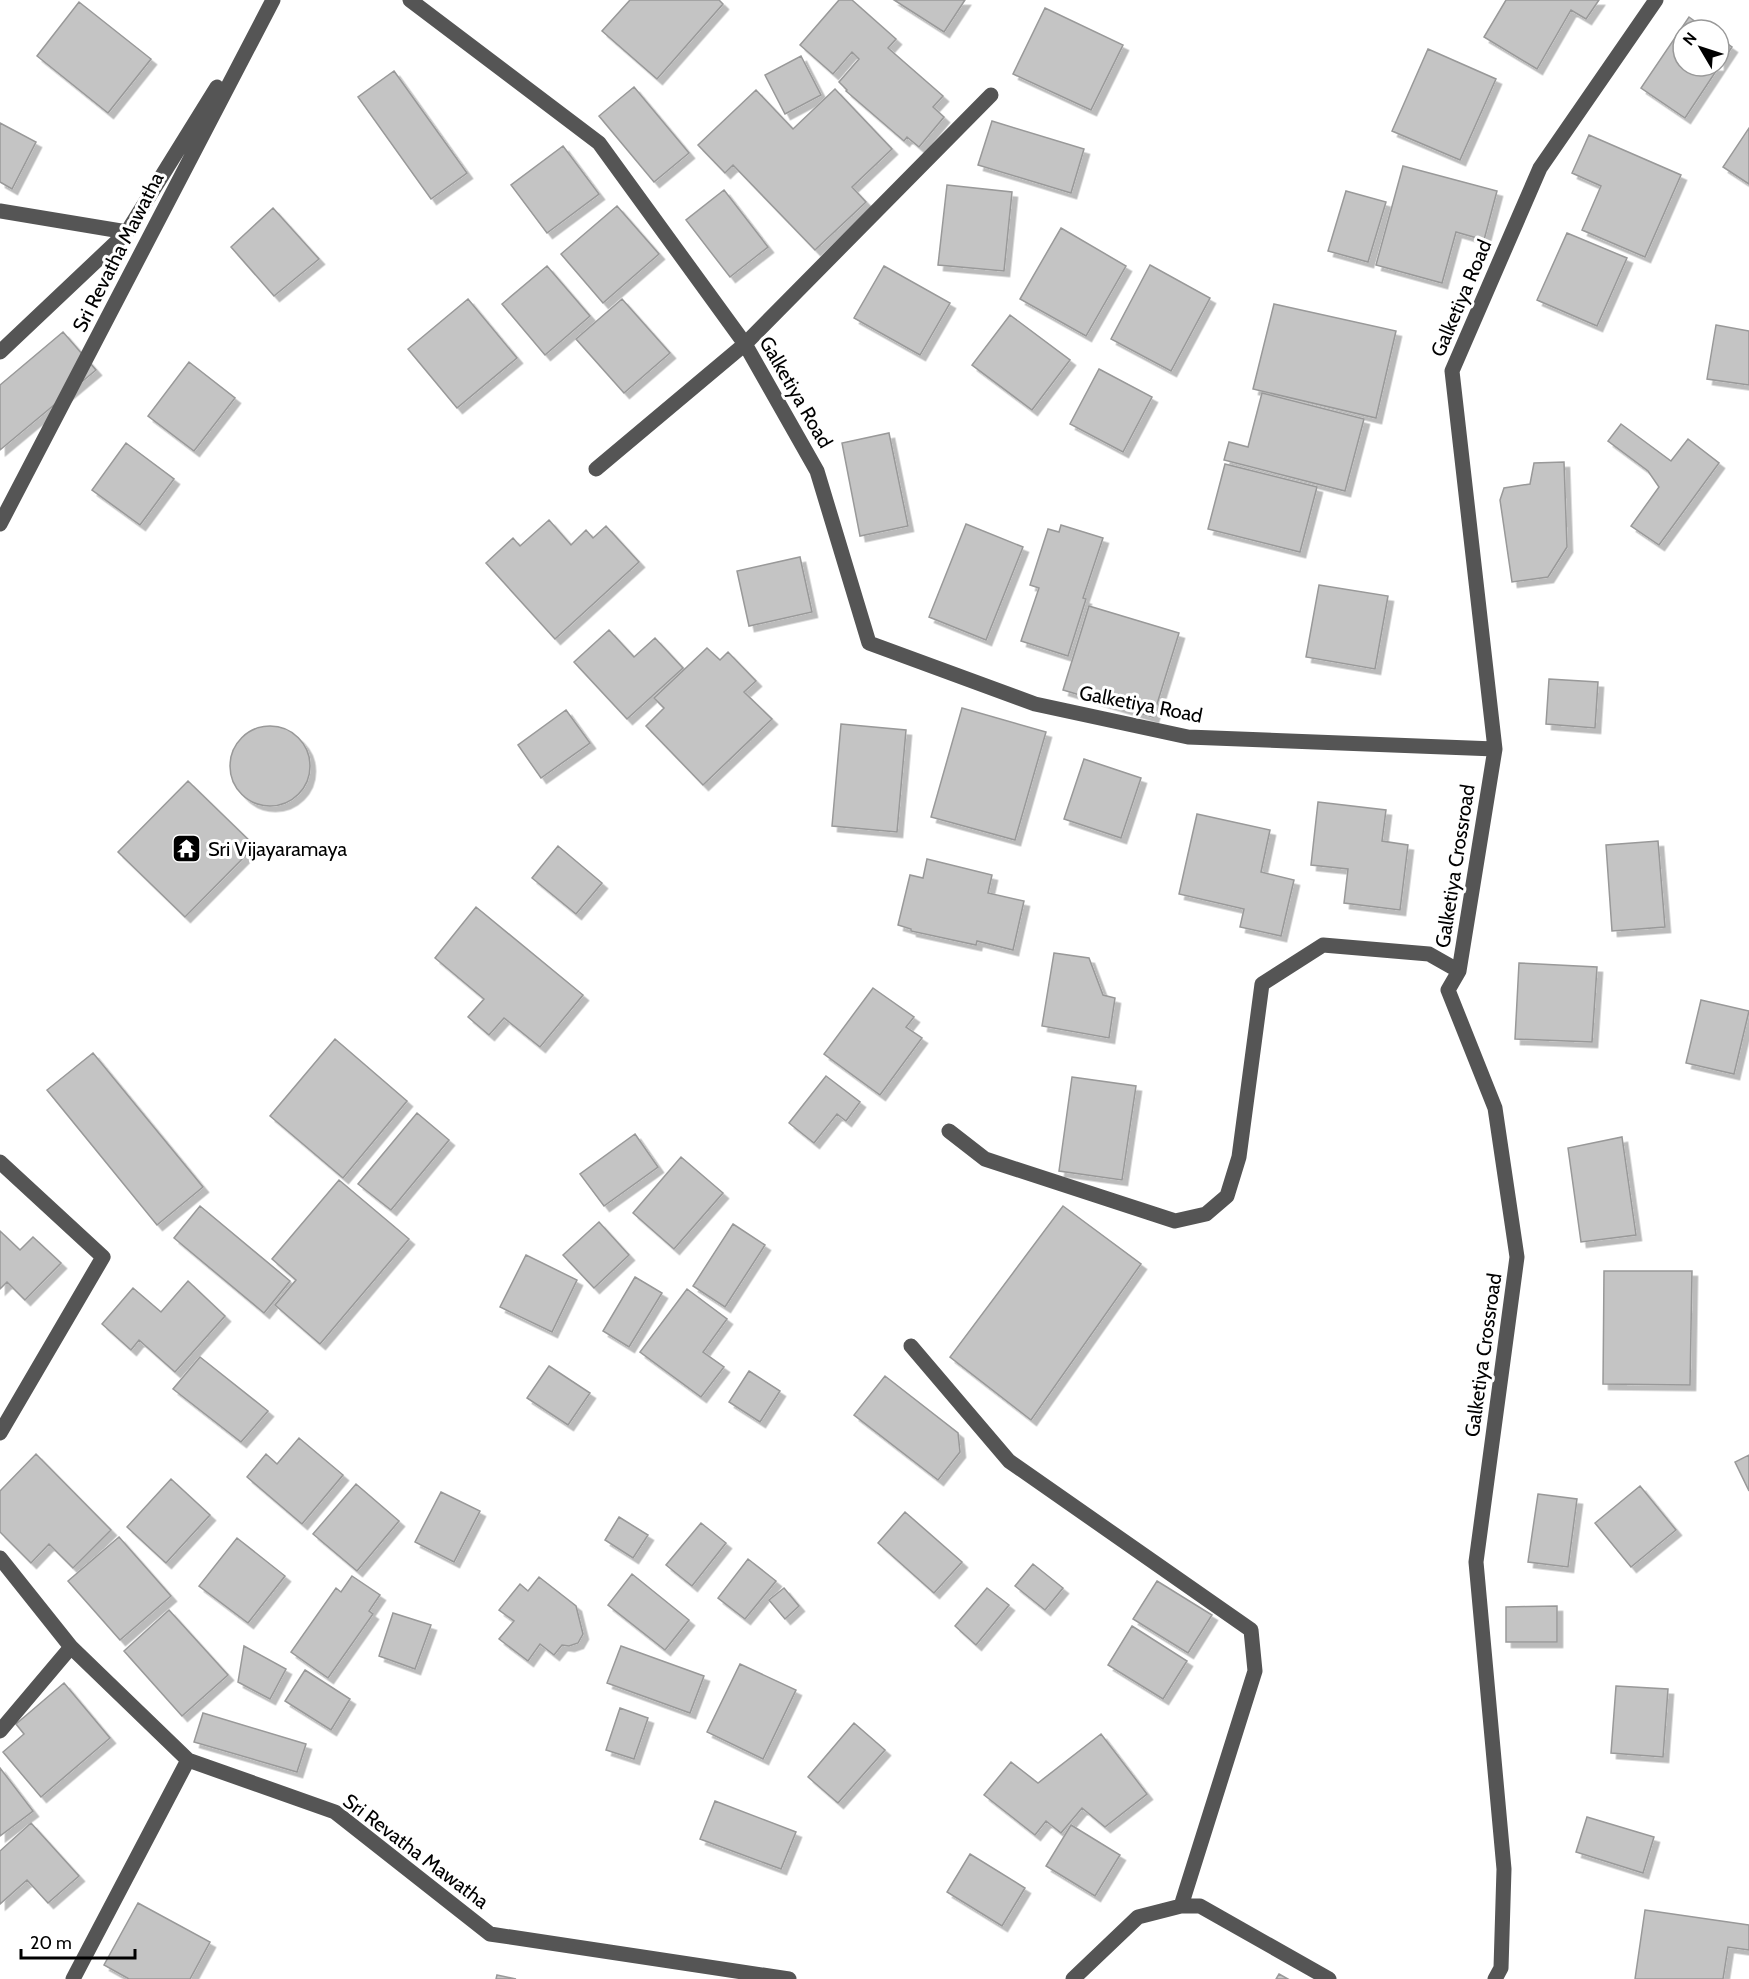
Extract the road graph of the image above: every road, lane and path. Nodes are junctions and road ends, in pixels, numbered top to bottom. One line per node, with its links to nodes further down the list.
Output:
1 (272, 0): 6 (street); 10 (street, Sri Revatha Mawatha)
2 (410, 0): 7 (street, Galketiya Road)
3 (1656, 0): 11 (street, Galketiya Road)
4 (991, 95): 7 (street)
5 (0, 211): 6 (street)
6 (127, 232): 8 (street)
7 (745, 344): 9 (street); 11 (street, Galketiya Road)
8 (0, 352)
9 (596, 469)
10 (0, 524)
11 (1495, 748): 12 (street, Galketiya Crossroad)
12 (1459, 971): 13 (street); 26 (street, Galketiya Crossroad)
13 (949, 1131)
14 (0, 1162): 16 (street)
15 (911, 1346): 21 (street)
16 (0, 1433)
17 (0, 1558): 18 (street, Sri Revatha Mawatha)
18 (70, 1647): 19 (street); 20 (street, Sri Revatha Mawatha)
19 (0, 1731)
20 (188, 1760): 22 (street); 23 (street, Sri Revatha Mawatha)
21 (1181, 1906): 24 (street); 25 (street)
22 (73, 1979)
23 (789, 1979)
24 (1073, 1979)
25 (1329, 1979)
26 (1495, 1979)

